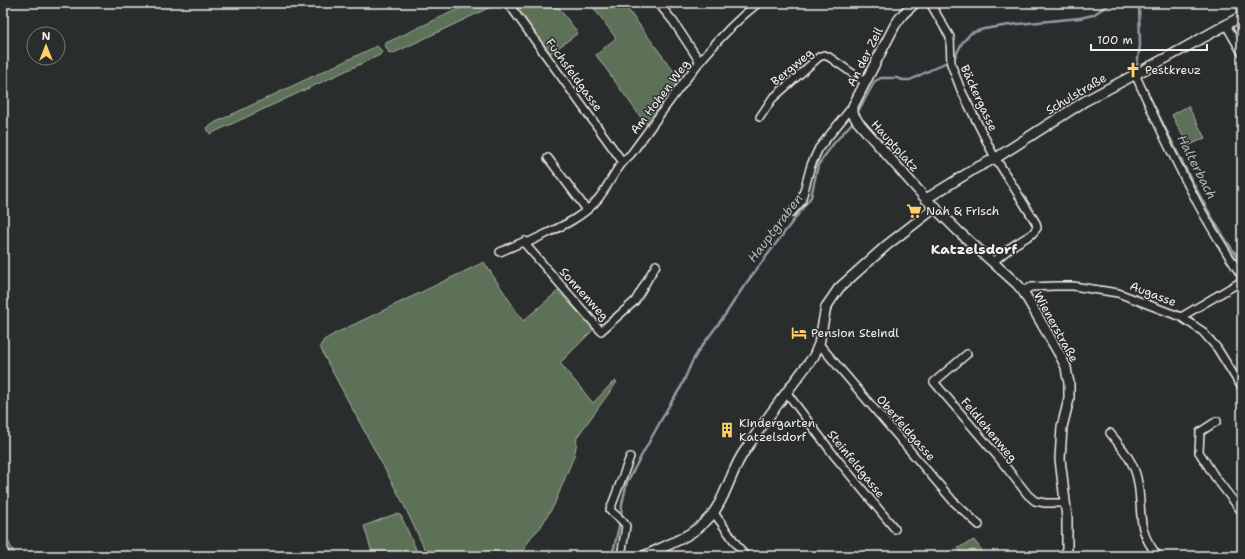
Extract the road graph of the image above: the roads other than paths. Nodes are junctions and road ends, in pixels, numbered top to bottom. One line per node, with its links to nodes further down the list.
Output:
1 (508, 3): 18 (street, Fuchsfeldgasse)
2 (658, 3): 11 (street)
3 (745, 3): 7 (street)
4 (758, 3): 7 (street, Am Hohen Weg)
5 (915, 3): 13 (street, An der Zeil)
6 (930, 3): 17 (street, Bäckergasse)
7 (750, 9): 11 (street, Am Hohen Weg)
8 (1242, 16): 9 (street, Schulstraße)
9 (1226, 25): 10 (street); 12 (street, Schulstraße)
10 (1242, 53)
11 (700, 62): 18 (street, Am Hohen Weg)
12 (1135, 74): 17 (street, Schulstraße); 27 (street)
13 (865, 82): 14 (street, An der Zeil); 15 (street, Bergweg)
14 (855, 114): 19 (street, Hauptplatz); 22 (street)
15 (760, 117)
16 (548, 158): 21 (street)
17 (996, 158): 19 (street, Schulstraße); 25 (street, Bäckergasse)
18 (622, 161): 21 (street, Am Hohen Weg)
19 (926, 199): 20 (street, Wienerstraße)
20 (936, 207): 25 (street, Wienerstraße); 31 (street)
21 (587, 210): 23 (street, Am Hohen Weg)
22 (791, 213)
23 (524, 244): 24 (street, Am Hohen Weg); 26 (street, Sonnenweg)
24 (500, 252)
25 (993, 262): 29 (street, Wienerstraße)
26 (656, 265)
27 (1242, 277)
28 (1242, 281): 30 (street)
29 (1023, 291): 30 (street, Augasse); 38 (street, Wienerstraße)
30 (1181, 317): 33 (street, Augasse)
31 (820, 344): 34 (street); 41 (street, Oberfeldgasse)
32 (967, 354): 38 (street, Feldlehenweg)
33 (1242, 388)
34 (787, 393): 40 (street); 42 (street, Steinfeldgasse)
35 (1217, 421): 39 (street)
36 (1110, 433): 47 (street)
37 (630, 457): 43 (street)
38 (1065, 503): 46 (street, Wienerstraße)
39 (1242, 512)
40 (714, 513): 44 (street); 45 (street)
41 (979, 525)
42 (895, 529)
43 (621, 556)
44 (644, 556)
45 (745, 556)
46 (1068, 556)
47 (1158, 556)

